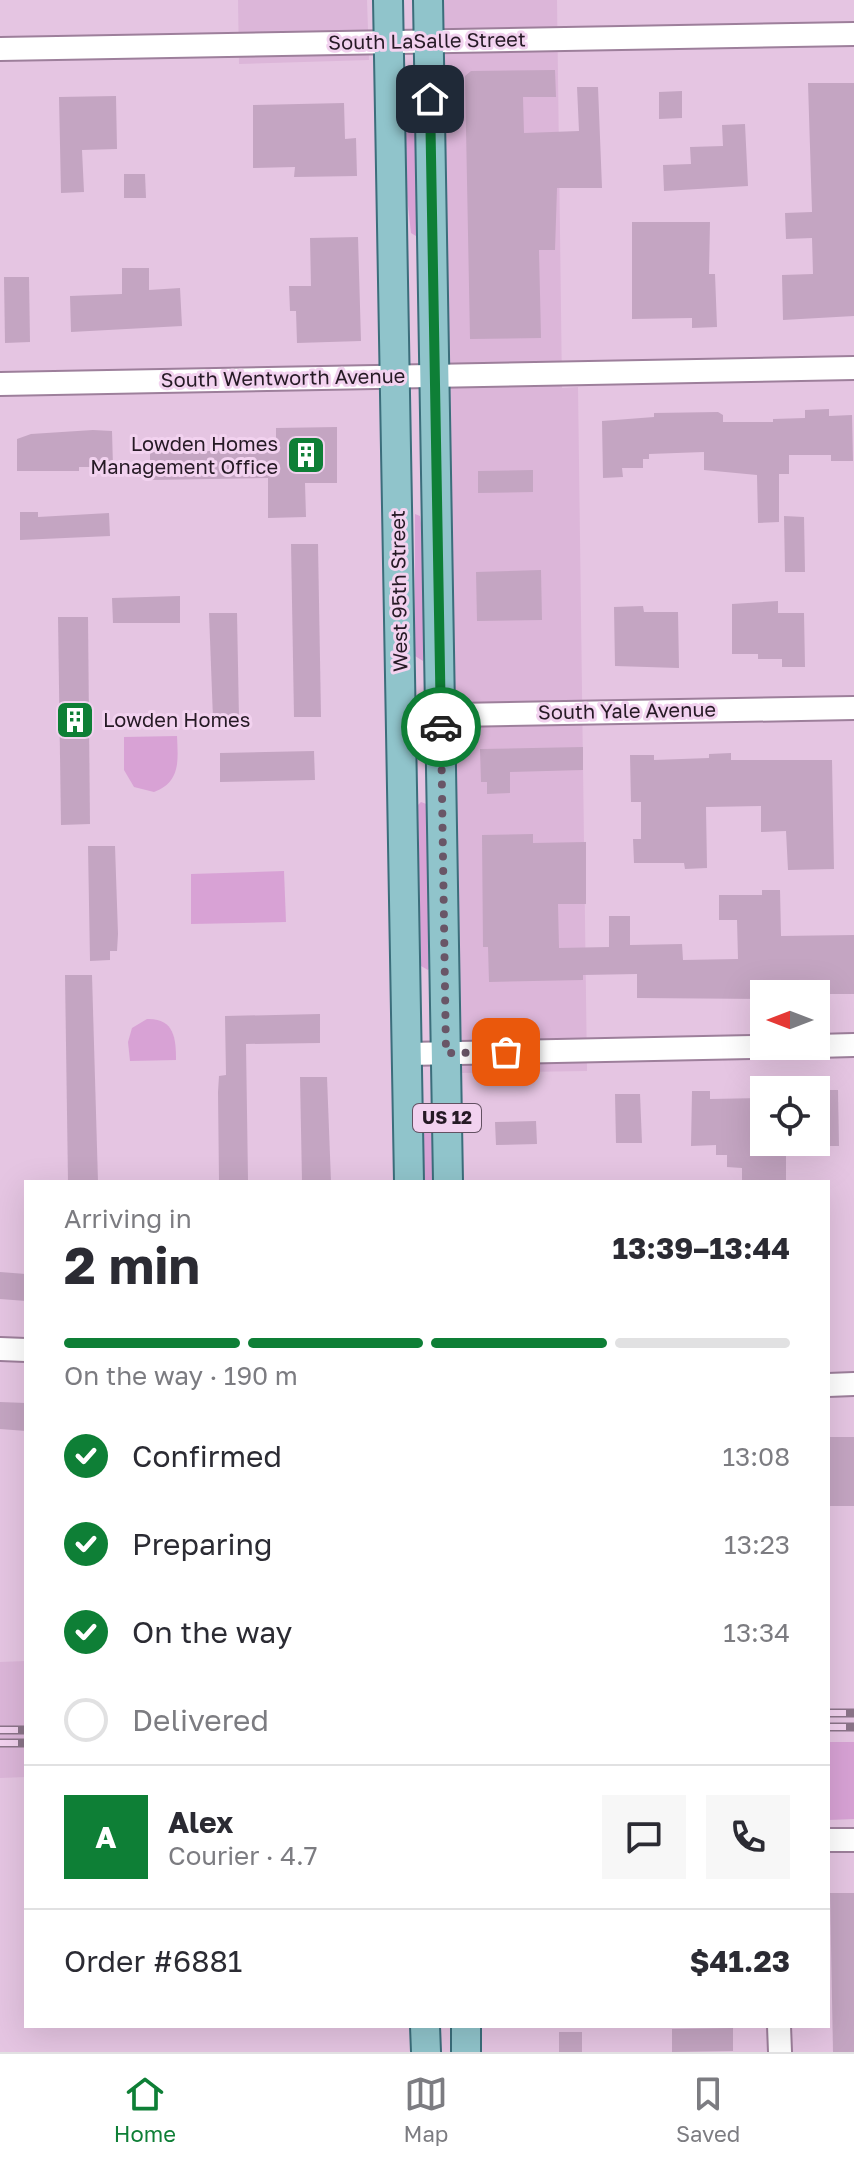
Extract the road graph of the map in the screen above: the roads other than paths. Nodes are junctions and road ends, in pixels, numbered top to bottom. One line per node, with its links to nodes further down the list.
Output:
1 (388, 0): 5 (main road, West 95th Street / US 12)
2 (428, 0): 4 (main road, West 95th Street / US 12)
3 (854, 34): 4 (street, South LaSalle Street)
4 (429, 41): 5 (street, South LaSalle Street); 8 (main road, West 95th Street / US 12)
5 (389, 42): 6 (street, South LaSalle Street); 9 (main road, West 95th Street / US 12)
6 (0, 49)
7 (854, 368): 8 (street, South Wentworth Avenue)
8 (436, 375): 9 (street, South Wentworth Avenue); 12 (main road, West 95th Street / US 12)
9 (396, 376): 10 (street, South Wentworth Avenue); 13 (main road, West 95th Street / US 12)
10 (0, 384)
11 (854, 708): 12 (street, South Yale Avenue)
12 (440, 715): 13 (street, South Yale Avenue); 17 (main road, West 95th Street / US 12)
13 (401, 716): 18 (main road, West 95th Street / US 12)
14 (854, 1045): 15 (street)
15 (830, 1046)
16 (750, 1047): 17 (street)
17 (446, 1053): 18 (street); 20 (main road, West 95th Street / US 12)
18 (407, 1054): 19 (main road, West 95th Street / US 12)
19 (409, 1180)
20 (448, 1180)
21 (0, 1349): 22 (street)
22 (24, 1350)
23 (854, 1384): 24 (street)
24 (830, 1385)
25 (830, 1840): 26 (street)
26 (854, 1840)
27 (425, 2028): 30 (main road)
28 (466, 2028): 31 (main road)
29 (779, 2028): 32 (street)
30 (426, 2052)
31 (466, 2052)
32 (780, 2052)

